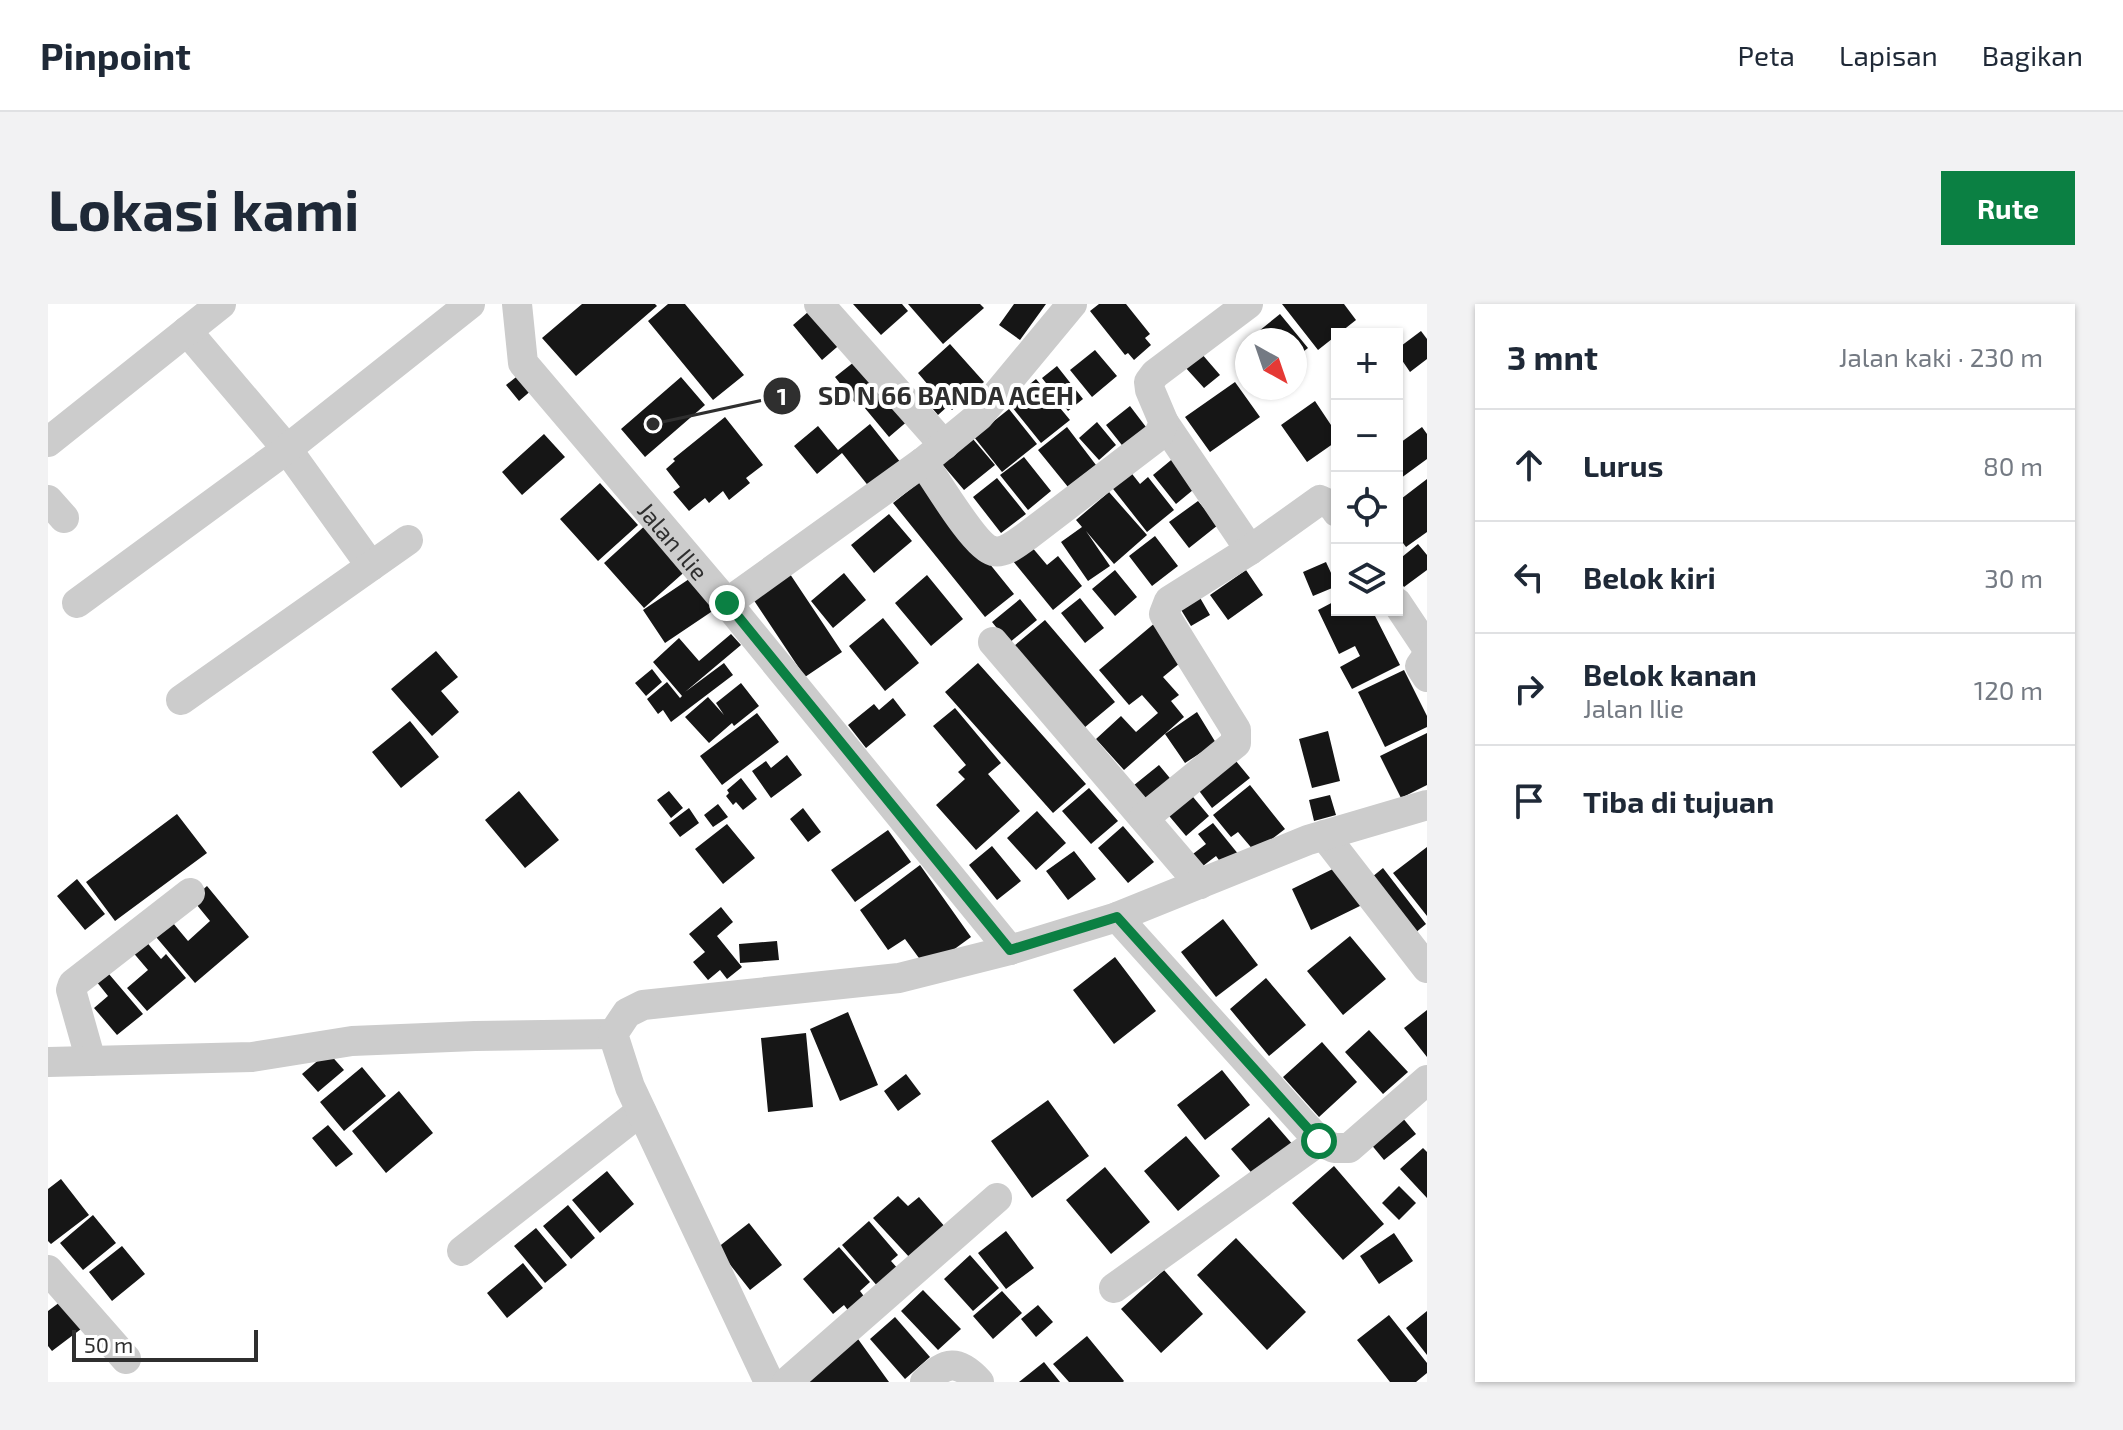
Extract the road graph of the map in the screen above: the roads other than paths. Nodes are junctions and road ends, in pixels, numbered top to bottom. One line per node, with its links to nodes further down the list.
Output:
1 (221, 304): 7 (street)
2 (470, 304): 10 (street)
3 (517, 304): 17 (street, Jalan Ilie)
4 (819, 304): 11 (street)
5 (1072, 304): 11 (street)
6 (1240, 306): 8 (street)
7 (187, 331): 9 (street); 10 (street)
8 (1164, 423): 11 (street); 14 (street)
9 (48, 442)
10 (287, 449): 15 (street); 16 (street)
11 (934, 454): 17 (street)
12 (1331, 505): 14 (street)
13 (408, 540): 15 (street)
14 (1250, 550): 25 (street)
15 (371, 566): 23 (street)
16 (77, 603)
17 (727, 603): 30 (street, Jalan Ilie)
18 (1403, 612): 20 (street)
19 (993, 642): 25 (street)
20 (1427, 648)
21 (1427, 656): 22 (street)
22 (1427, 677)
23 (181, 700)
24 (1427, 805): 26 (street)
25 (1144, 818): 27 (street)
26 (1324, 835): 27 (street); 31 (street)
27 (1200, 884): 29 (street)
28 (190, 893): 33 (street)
29 (1117, 917): 30 (street); 37 (street)
30 (1010, 950): 32 (street)
31 (1427, 968)
32 (613, 1034): 33 (street); 36 (street)
33 (91, 1061): 34 (street)
34 (48, 1062)
35 (1427, 1080): 37 (street)
36 (641, 1111): 39 (street); 43 (street)
37 (1319, 1141): 41 (street)
38 (997, 1198): 44 (street)
39 (462, 1251)
40 (48, 1270): 42 (street)
41 (1114, 1288)
42 (126, 1359)
43 (769, 1382)
44 (787, 1382)
45 (925, 1382): 46 (street)
46 (979, 1382)

